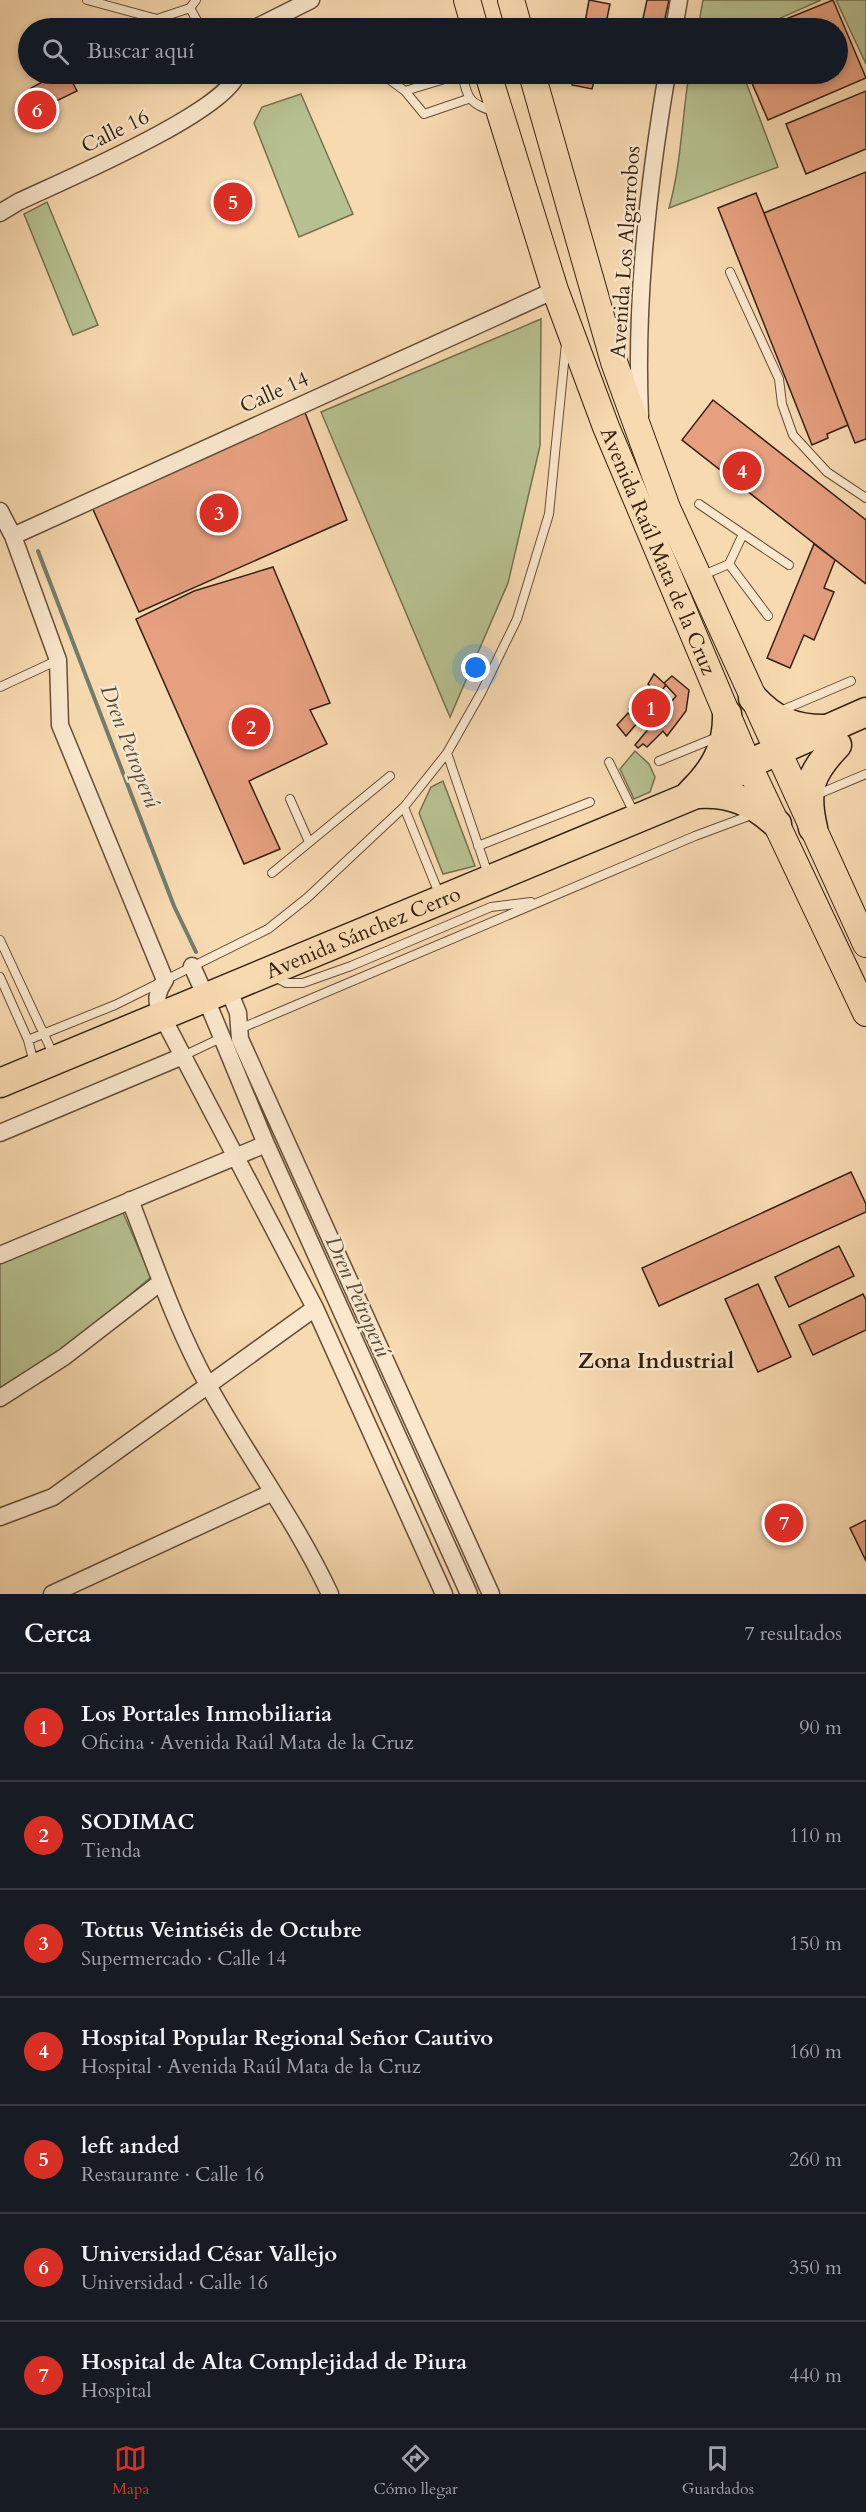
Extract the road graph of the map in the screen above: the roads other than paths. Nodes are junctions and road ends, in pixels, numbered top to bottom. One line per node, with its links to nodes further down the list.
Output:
1 (87, 0): 8 (lane)
2 (196, 0): 7 (lane)
3 (311, 0): 11 (street)
4 (467, 0): 12 (main road)
5 (511, 0): 13 (main road)
6 (679, 0): 14 (street)
7 (190, 8): 9 (lane); 10 (lane)
8 (153, 18)
9 (160, 18)
10 (196, 18)
11 (275, 18)
12 (472, 18)
13 (516, 18)
14 (676, 18)
15 (227, 84): 25 (street, Calle 16)
16 (395, 84): 22 (lane)
17 (430, 84): 22 (lane)
18 (464, 84): 23 (lane)
19 (491, 84): 24 (main road, Avenida Raúl Mata de la Cruz)
20 (535, 84): 29 (main road, Avenida Raúl Mata de la Cruz)
21 (665, 84): 29 (street, Avenida Los Algarrobos)
22 (405, 92): 23 (lane)
23 (468, 99): 24 (lane)
24 (500, 114): 27 (main road, Avenida Raúl Mata de la Cruz)
25 (0, 213)
26 (730, 272): 30 (lane)
27 (555, 290): 28 (main road, Avenida Raúl Mata de la Cruz); 34 (street, Calle 14)
28 (568, 325): 37 (main road, Avenida Raúl Mata de la Cruz); 48 (lane)
29 (641, 435): 38 (main road, Avenida Raúl Mata de la Cruz)
30 (866, 498)
31 (699, 504): 33 (lane)
32 (0, 511): 34 (street)
33 (743, 534): 35 (lane); 36 (lane)
34 (12, 536): 40 (street)
35 (729, 564): 38 (lane); 39 (lane)
36 (789, 565)
37 (672, 585): 38 (main road); 45 (main road, Avenida Raúl Mata de la Cruz)
38 (703, 587): 43 (main road, Avenida Raúl Mata de la Cruz)
39 (768, 616)
40 (58, 660): 42 (lane); 74 (street)
41 (851, 681): 43 (lane)
42 (0, 687)
43 (761, 707): 47 (highway); 49 (main road, Avenida Raúl Mata de la Cruz)
44 (866, 711): 47 (highway, Avenida Sánchez Cerro)
45 (727, 724): 50 (lane); 52 (main road, Avenida Raúl Mata de la Cruz); 55 (highway)
46 (866, 733): 47 (highway, Avenida Sánchez Cerro)
47 (830, 737): 49 (highway, Avenida Sánchez Cerro); 56 (highway)
48 (447, 753): 59 (lane); 64 (lane)
49 (781, 759): 52 (highway, Avenida Sánchez Cerro); 62 (main road, Avenida Raúl Mata de la Cruz)
50 (659, 761)
51 (609, 762): 61 (lane)
52 (752, 771): 55 (highway, Avenida Sánchez Cerro); 60 (main road, Avenida Raúl Mata de la Cruz)
53 (866, 774): 56 (lane)
54 (390, 776): 63 (lane)
55 (691, 796): 60 (highway); 61 (highway, Avenida Sánchez Cerro)
56 (808, 798): 62 (highway)
57 (290, 799): 63 (lane)
58 (590, 802): 64 (lane)
59 (404, 807): 67 (lane); 71 (lane)
60 (770, 818): 68 (lane); 77 (main road, Avenida Raúl Mata de la Cruz)
61 (636, 819): 66 (highway, Avenida Sánchez Cerro)
62 (813, 828): 70 (main road, Avenida Raúl Mata de la Cruz)
63 (309, 842): 65 (lane)
64 (478, 846): 66 (lane)
65 (272, 873)
66 (490, 880): 67 (highway, Avenida Sánchez Cerro)
67 (441, 900): 72 (highway, Avenida Sánchez Cerro)
68 (542, 901): 72 (lane); 79 (lane)
69 (0, 939): 80 (lane)
70 (866, 944)
71 (192, 966): 74 (lane); 75 (street)
72 (268, 972): 75 (highway, Avenida Sánchez Cerro)
73 (0, 977): 82 (lane)
74 (165, 980): 78 (street); 80 (lane)
75 (214, 987): 78 (highway, Avenida Sánchez Cerro); 79 (street)
76 (211, 1011): 81 (street)
77 (866, 1013)
78 (162, 1016): 83 (street); 84 (highway, Avenida Sánchez Cerro)
79 (239, 1029): 81 (lane); 101 (street)
80 (42, 1034): 82 (lane); 84 (lane)
81 (221, 1038): 83 (lane); 87 (street)
82 (28, 1040): 84 (lane)
83 (183, 1056): 86 (street); 88 (street)
84 (46, 1064): 85 (highway, Avenida Sánchez Cerro)
85 (0, 1083)
86 (0, 1133)
87 (266, 1144): 88 (street); 100 (street)
88 (235, 1158): 89 (street); 92 (street)
89 (130, 1200): 90 (street); 91 (street)
90 (0, 1255)
91 (161, 1282): 93 (street); 94 (street)
92 (315, 1308): 93 (street); 99 (street)
93 (207, 1384): 95 (street); 96 (street)
94 (0, 1398)
95 (273, 1492): 97 (street); 98 (street)
96 (0, 1517)
97 (324, 1592)
98 (52, 1594)
99 (444, 1594)
100 (468, 1594)
101 (491, 1594)

